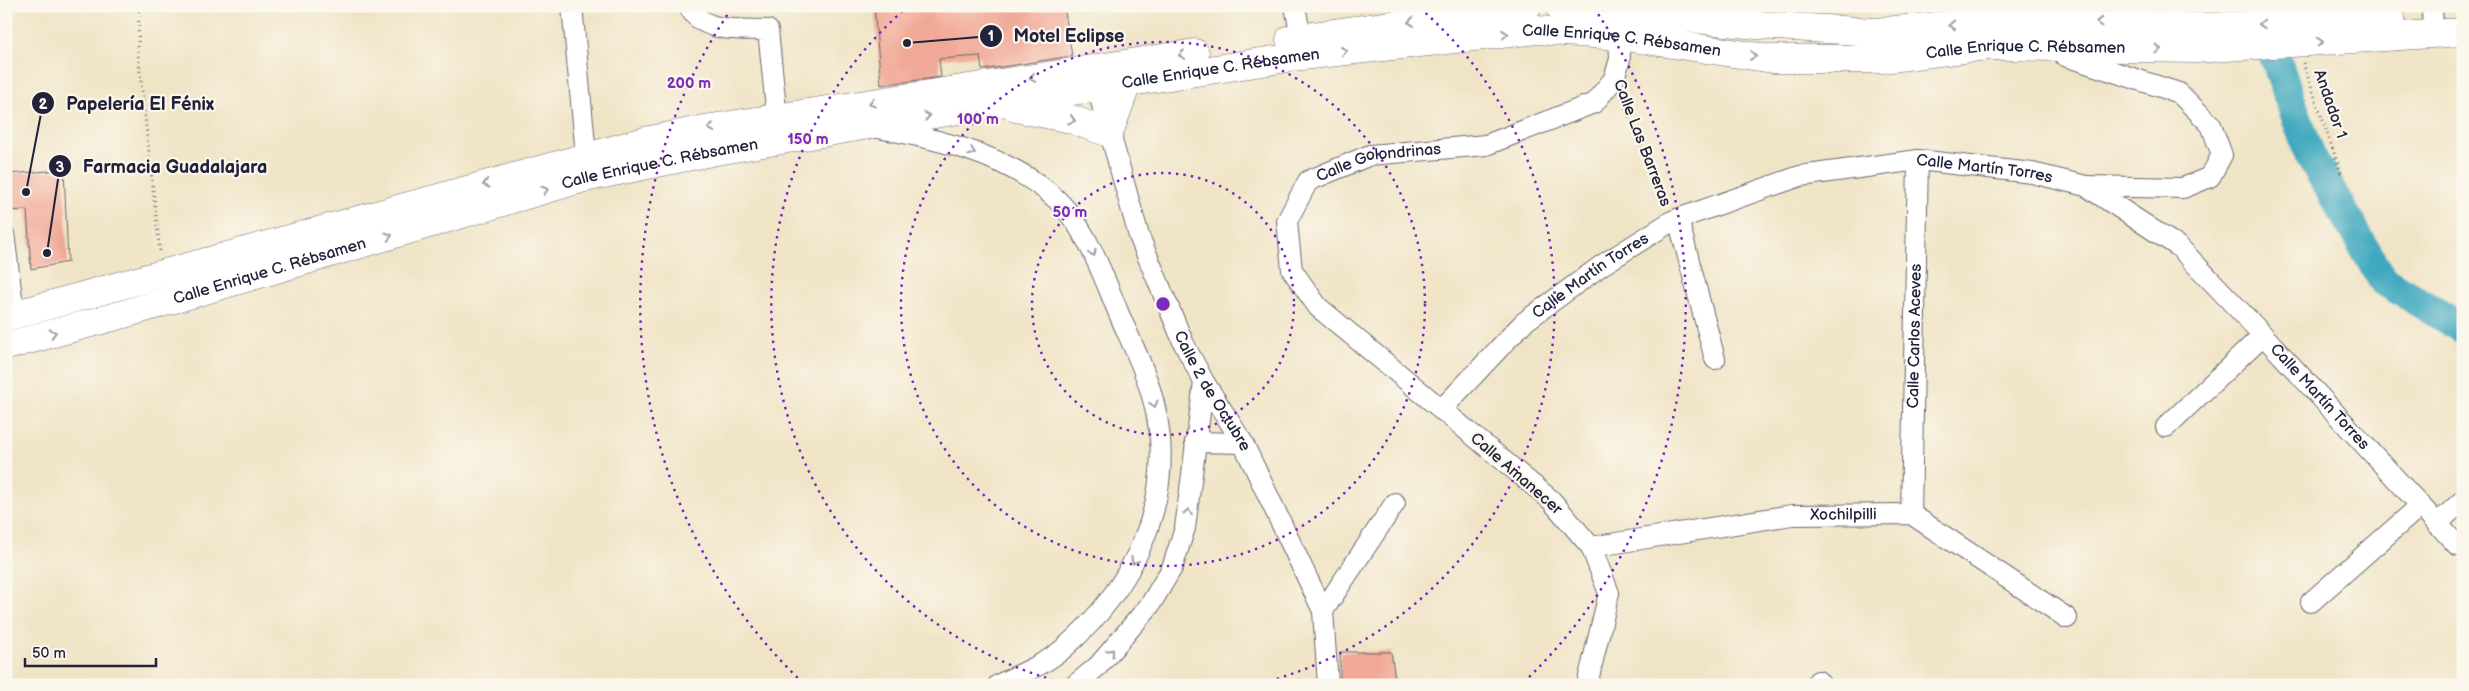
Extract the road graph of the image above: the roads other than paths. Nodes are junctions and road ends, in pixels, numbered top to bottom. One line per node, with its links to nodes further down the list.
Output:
1 (572, 6): 19 (street)
2 (689, 6): 16 (street)
3 (1295, 6): 10 (street)
4 (1528, 6): 10 (main road, Calle Enrique C. Rébsamen, one-way to 10)
5 (2463, 14): 7 (main road, Calle Enrique C. Rébsamen)
6 (1566, 15): 8 (main road, Calle Enrique C. Rébsamen); 14 (main road, Calle Enrique C. Rébsamen, one-way to 6)
7 (2433, 19): 8 (main road, Calle Enrique C. Rébsamen, one-way to 8); 9 (main road, Calle Enrique C. Rébsamen); 11 (main road, Calle Enrique C. Rébsamen, one-way to 7)
8 (1619, 20): 11 (main road, Calle Enrique C. Rébsamen, one-way to 11); 13 (street, Calle Las Barreras)
9 (2463, 32)
10 (1301, 38): 12 (main road, Calle Enrique C. Rébsamen, one-way to 12)
11 (2064, 52): 21 (street)
12 (1089, 78): 14 (main road, Calle Enrique C. Rébsamen); 15 (main road, Calle Enrique C. Rébsamen); 16 (main road, Calle Enrique C. Rébsamen, one-way to 16); 18 (street, Calle 2 de Octubre)
13 (1614, 79): 29 (street, Calle Golondrinas)
14 (1127, 83): 18 (main road)
15 (990, 106): 17 (main road, Calle Enrique C. Rébsamen, one-way to 15); 18 (main road, one-way to 18)
16 (776, 118): 19 (main road, Calle Enrique C. Rébsamen, one-way to 19)
17 (863, 126): 26 (main road, Calle Enrique C. Rébsamen, one-way to 17); 43 (street, one-way to 43)
18 (1109, 133): 28 (street, Calle 2 de Octubre)
19 (586, 155): 24 (main road, Calle Enrique C. Rébsamen, one-way to 24)
20 (1918, 160): 21 (street, Calle Martín Torres); 22 (street, Calle Martín Torres); 36 (street, Calle Carlos Aceves)
21 (2086, 186): 25 (street, Calle Martín Torres)
22 (1675, 220): 27 (street); 29 (street, Calle Martín Torres)
23 (9, 233): 24 (lane)
24 (13, 316)
25 (2263, 335): 30 (street); 35 (street, Calle Martín Torres)
26 (6, 346)
27 (1715, 359)
28 (1204, 382): 31 (street); 32 (street, Calle 2 de Octubre)
29 (1441, 410): 39 (street, Calle Amanecer)
30 (2166, 427)
31 (1195, 442): 32 (street); 44 (street, one-way to 31)
32 (1243, 443): 41 (street, Calle 2 de Octubre)
33 (2463, 500): 37 (street)
34 (1395, 503): 41 (street)
35 (2420, 506): 37 (street, Calle Martín Torres); 40 (street)
36 (1910, 514): 39 (street, Xochilpilli); 42 (street)
37 (2437, 524): 38 (street, Calle Martín Torres)
38 (2457, 545)
39 (1591, 546): 46 (street, Calle Amanecer)
40 (2311, 602)
41 (1323, 611): 45 (street, Calle 2 de Octubre)
42 (2067, 618)
43 (998, 685)
44 (1075, 685)
45 (1328, 685)
46 (1586, 685)

